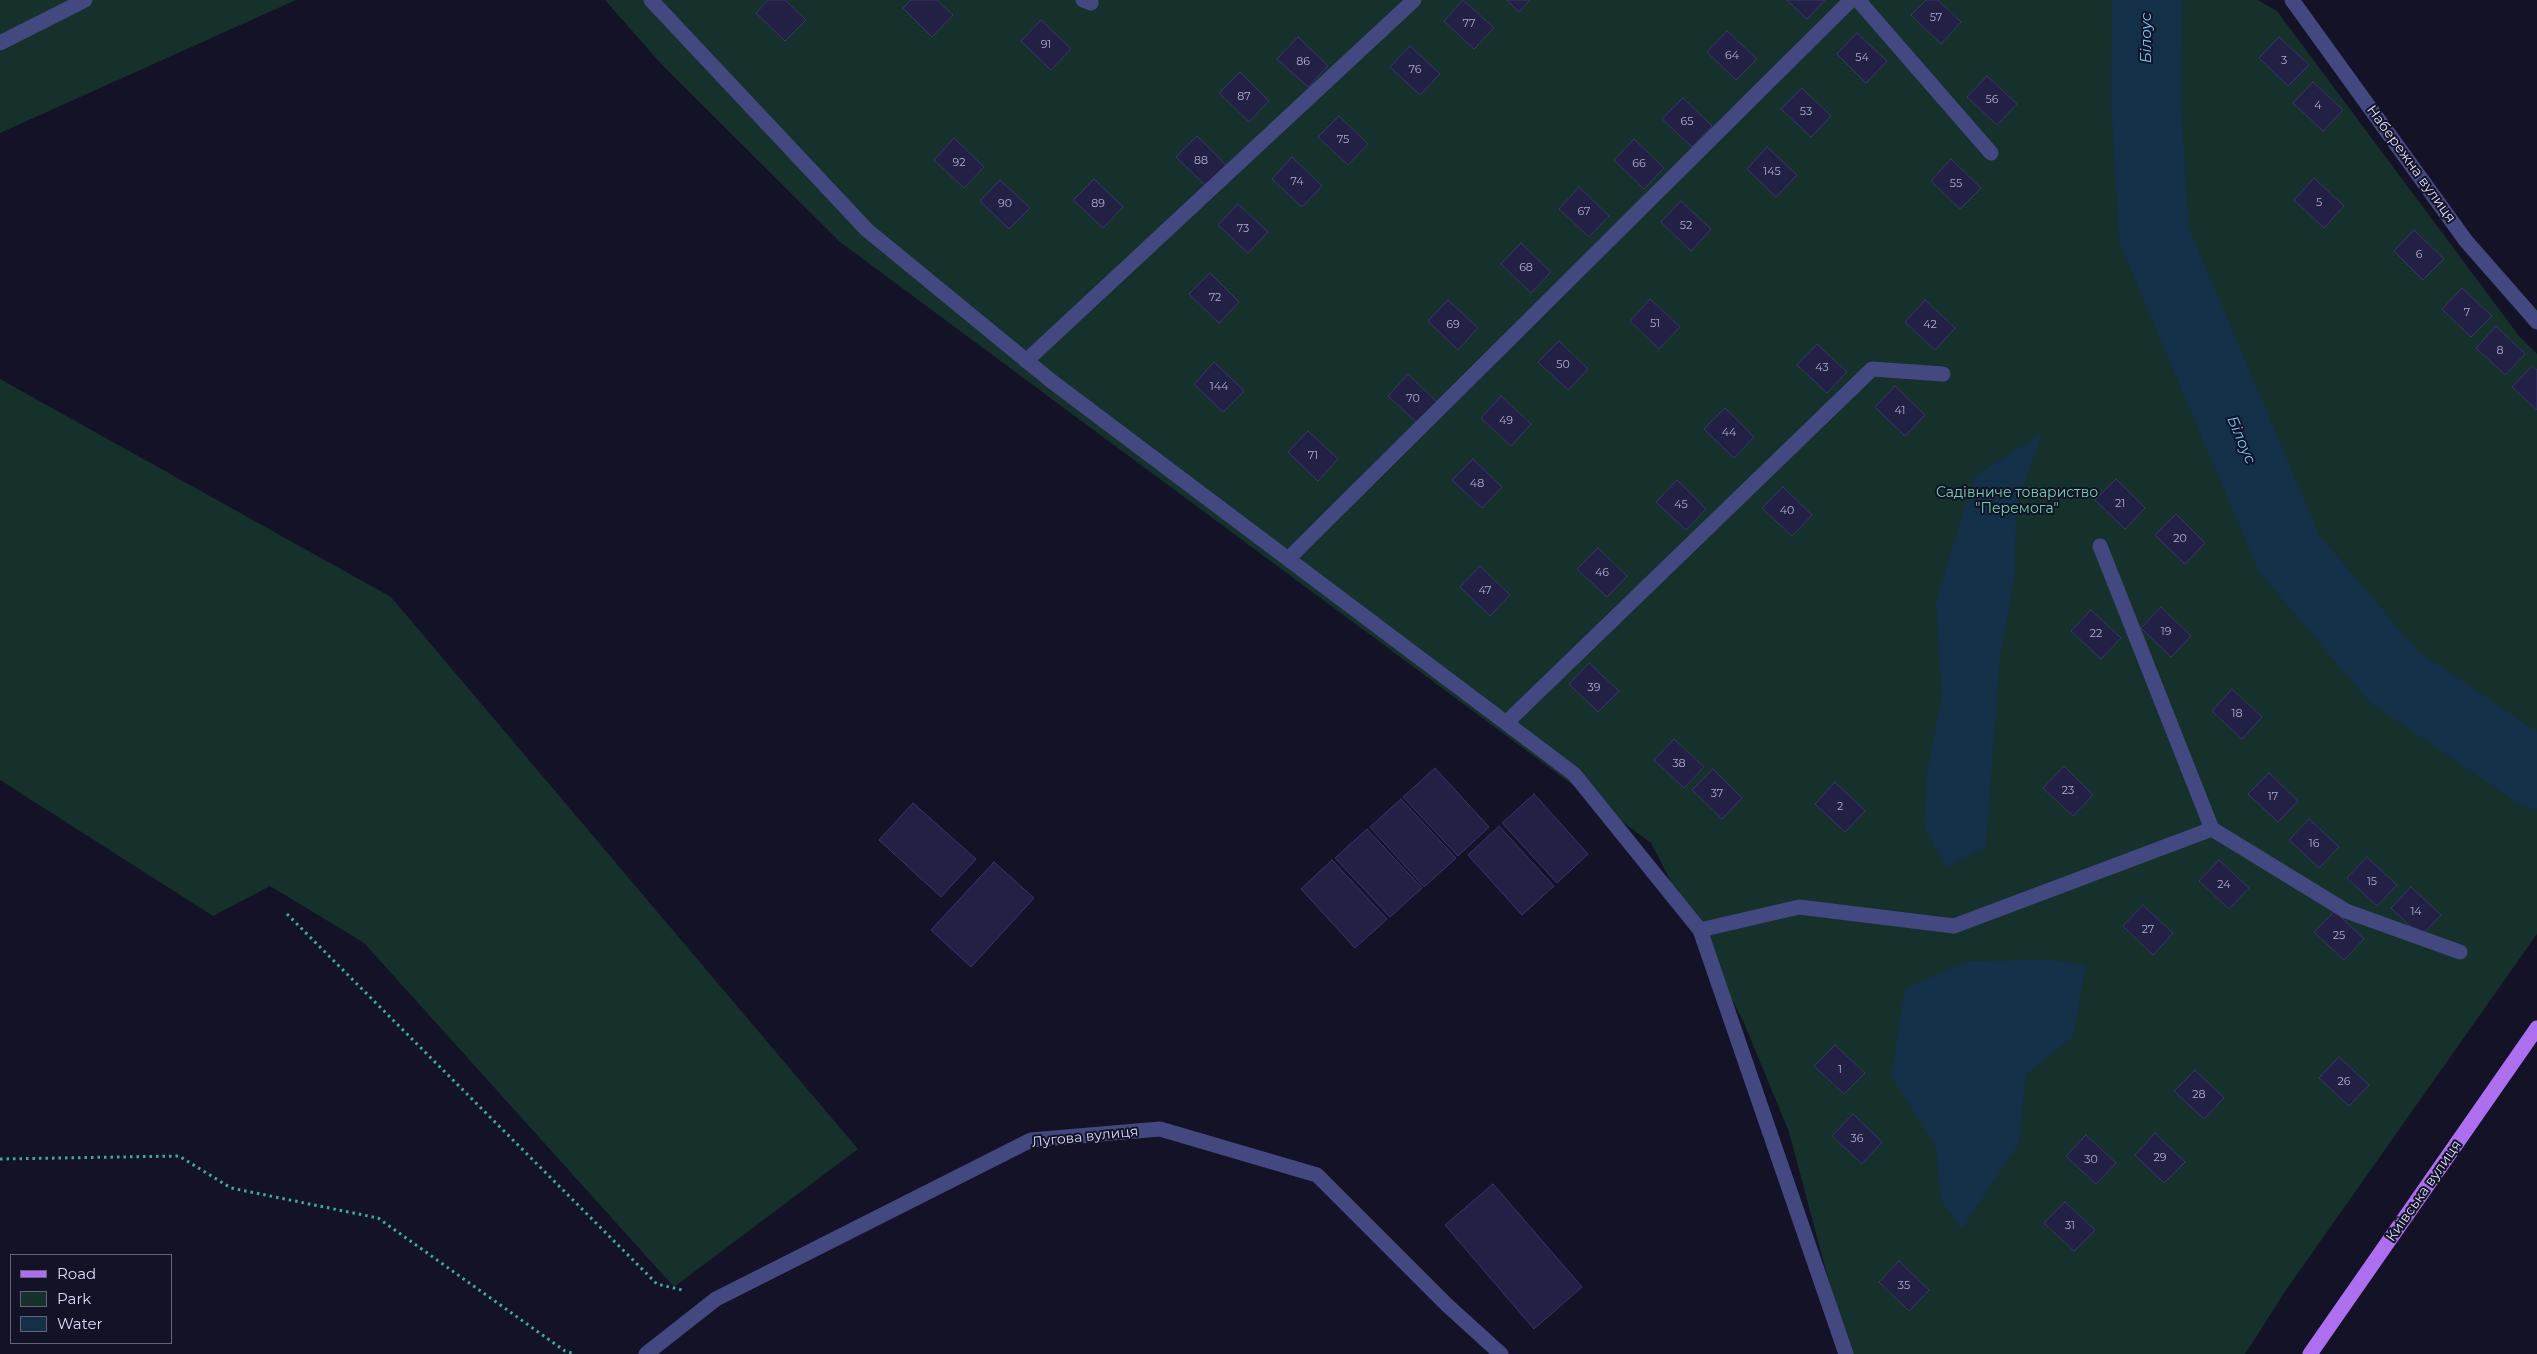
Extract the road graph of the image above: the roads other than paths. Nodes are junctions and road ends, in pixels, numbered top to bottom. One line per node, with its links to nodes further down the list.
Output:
1 (85, 0): 7 (street)
2 (651, 0): 10 (street)
3 (1414, 0): 10 (street)
4 (1852, 0): 13 (street)
5 (1858, 0): 8 (street)
6 (2292, 0): 9 (street, Набережна вулиця)
7 (0, 43)
8 (1991, 153)
9 (2537, 322)
10 (1026, 361): 13 (street)
11 (1943, 374): 14 (street)
12 (2100, 546): 15 (street)
13 (1288, 559): 14 (street)
14 (1506, 722): 16 (street)
15 (2212, 829): 16 (street); 17 (street)
16 (1700, 930): 21 (street)
17 (2460, 952)
18 (2537, 1028): 22 (main road, Київська вулиця)
19 (646, 1354): 20 (street, Лугова вулиця)
20 (1501, 1354)
21 (1846, 1354)
22 (2310, 1354)

